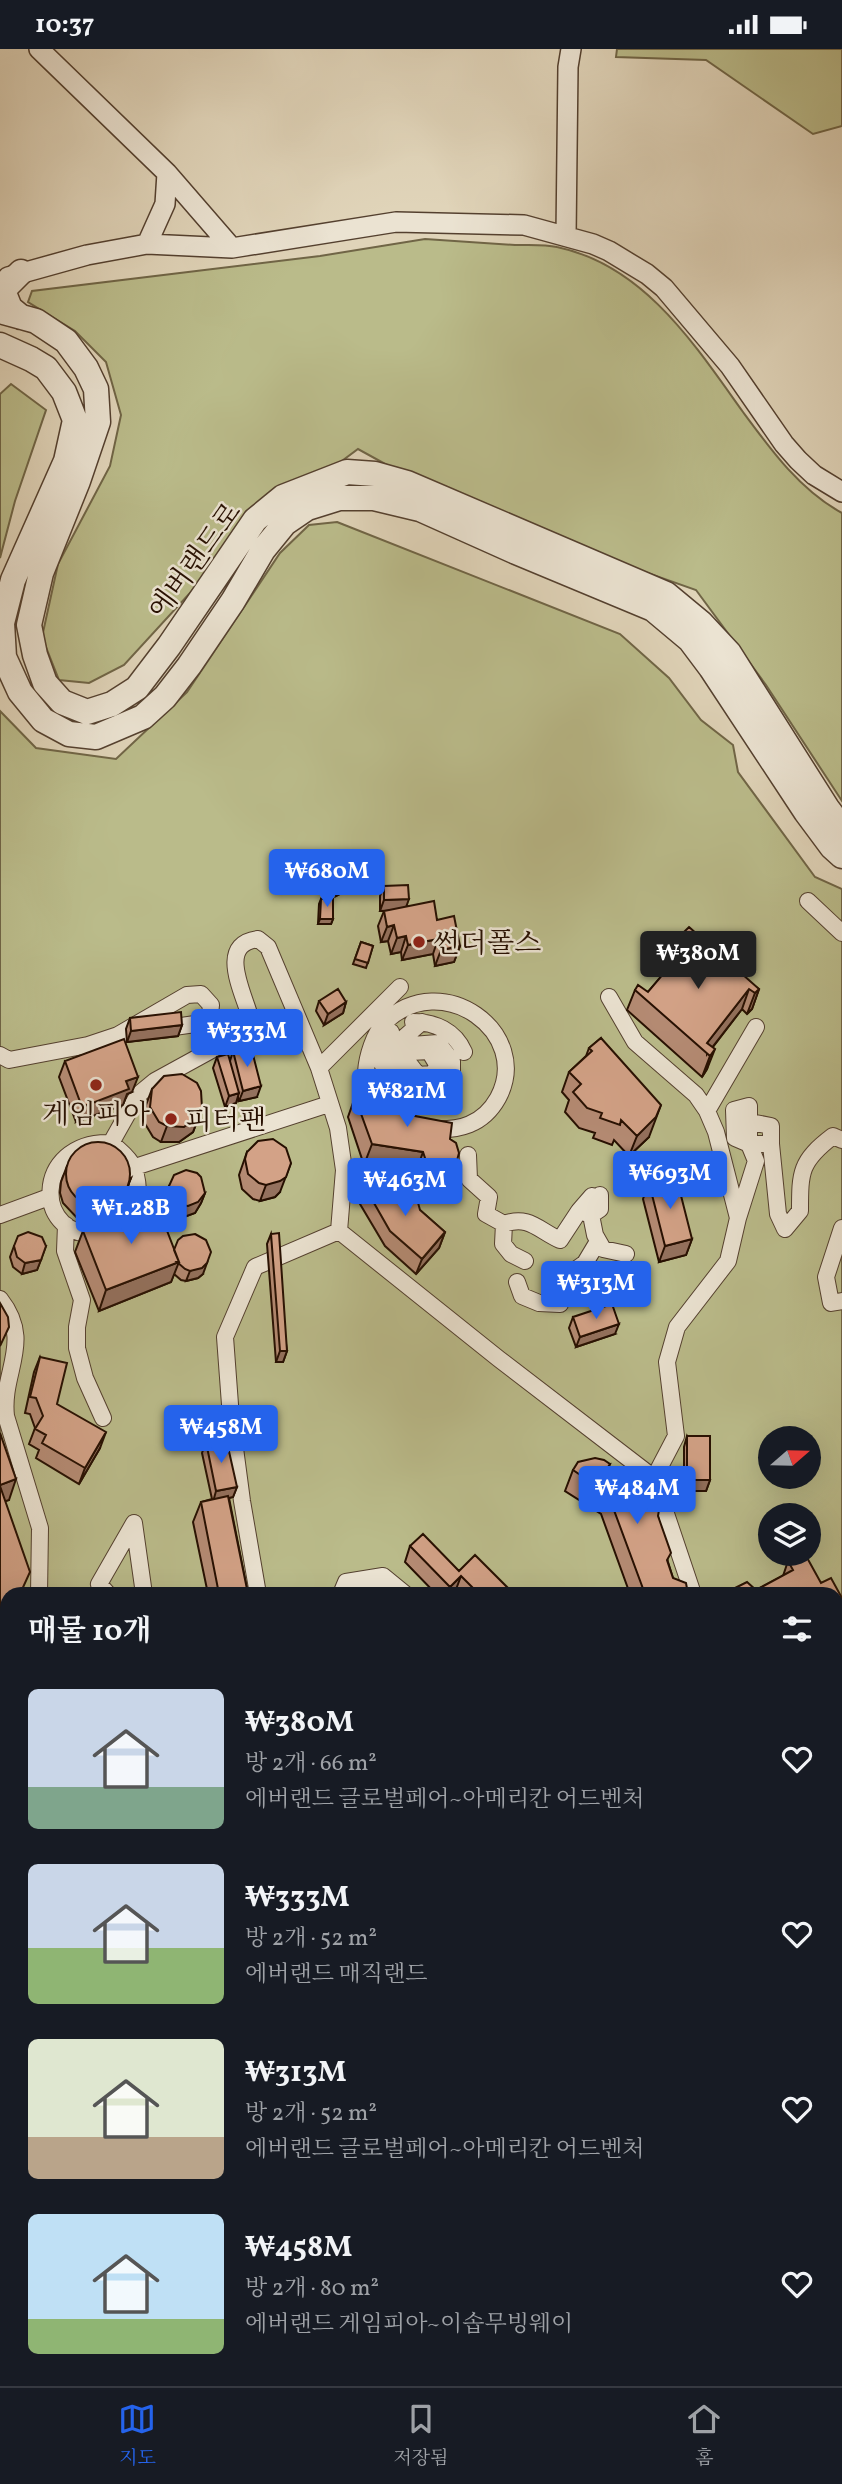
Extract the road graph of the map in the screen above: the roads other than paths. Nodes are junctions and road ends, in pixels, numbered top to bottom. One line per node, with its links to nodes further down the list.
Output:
1 (39, 49): 3 (street)
2 (571, 49): 4 (street)
3 (167, 173): 5 (street); 6 (street)
4 (566, 236): 6 (street); 12 (street)
5 (147, 244): 6 (street); 7 (street)
6 (232, 248)
7 (10, 276): 8 (street)
8 (10, 314): 13 (street, 에버랜드로)
9 (0, 345): 11 (street, 에버랜드로)
10 (0, 356): 11 (street)
11 (31, 359): 14 (street, 에버랜드로)
12 (842, 492)
13 (842, 828)
14 (842, 856)
15 (808, 901): 16 (street)
16 (842, 933)
17 (400, 987): 26 (street)
18 (609, 997): 28 (street)
19 (422, 1023): 21 (street); 21 (street); 24 (street)
20 (756, 1027): 28 (street)
21 (391, 1031): 23 (street)
22 (118, 1035): 22 (street); 25 (street)
23 (372, 1045): 29 (street); 30 (street)
24 (464, 1052)
25 (0, 1055)
26 (319, 1068): 27 (street); 32 (street)
27 (329, 1104): 36 (street); 45 (street)
28 (707, 1111): 41 (street)
29 (387, 1112)
30 (415, 1128)
31 (842, 1140): 34 (street)
32 (111, 1143): 36 (street); 38 (street)
33 (750, 1144): 34 (street); 34 (street); 41 (street)
34 (771, 1144)
35 (468, 1155): 42 (street)
36 (135, 1167): 43 (street)
37 (596, 1195): 39 (street)
38 (49, 1197): 40 (street); 43 (street)
39 (585, 1213): 42 (street); 46 (street)
40 (0, 1215)
41 (738, 1218): 55 (street)
42 (504, 1224): 48 (street)
43 (66, 1225): 54 (street)
44 (842, 1228): 52 (street)
45 (339, 1231): 55 (street); 60 (street)
46 (597, 1243): 47 (street); 49 (street)
47 (626, 1254)
48 (525, 1261)
49 (578, 1268)
50 (517, 1282): 53 (street)
51 (0, 1299): 57 (street)
52 (842, 1301)
53 (560, 1304)
54 (103, 1418)
55 (654, 1478): 64 (street)
56 (383, 1576): 61 (street); 62 (street); 63 (street)
57 (39, 1587)
58 (102, 1587): 59 (street)
59 (143, 1587)
60 (257, 1587)
61 (344, 1587)
62 (378, 1587)
63 (396, 1587)
64 (691, 1587)

